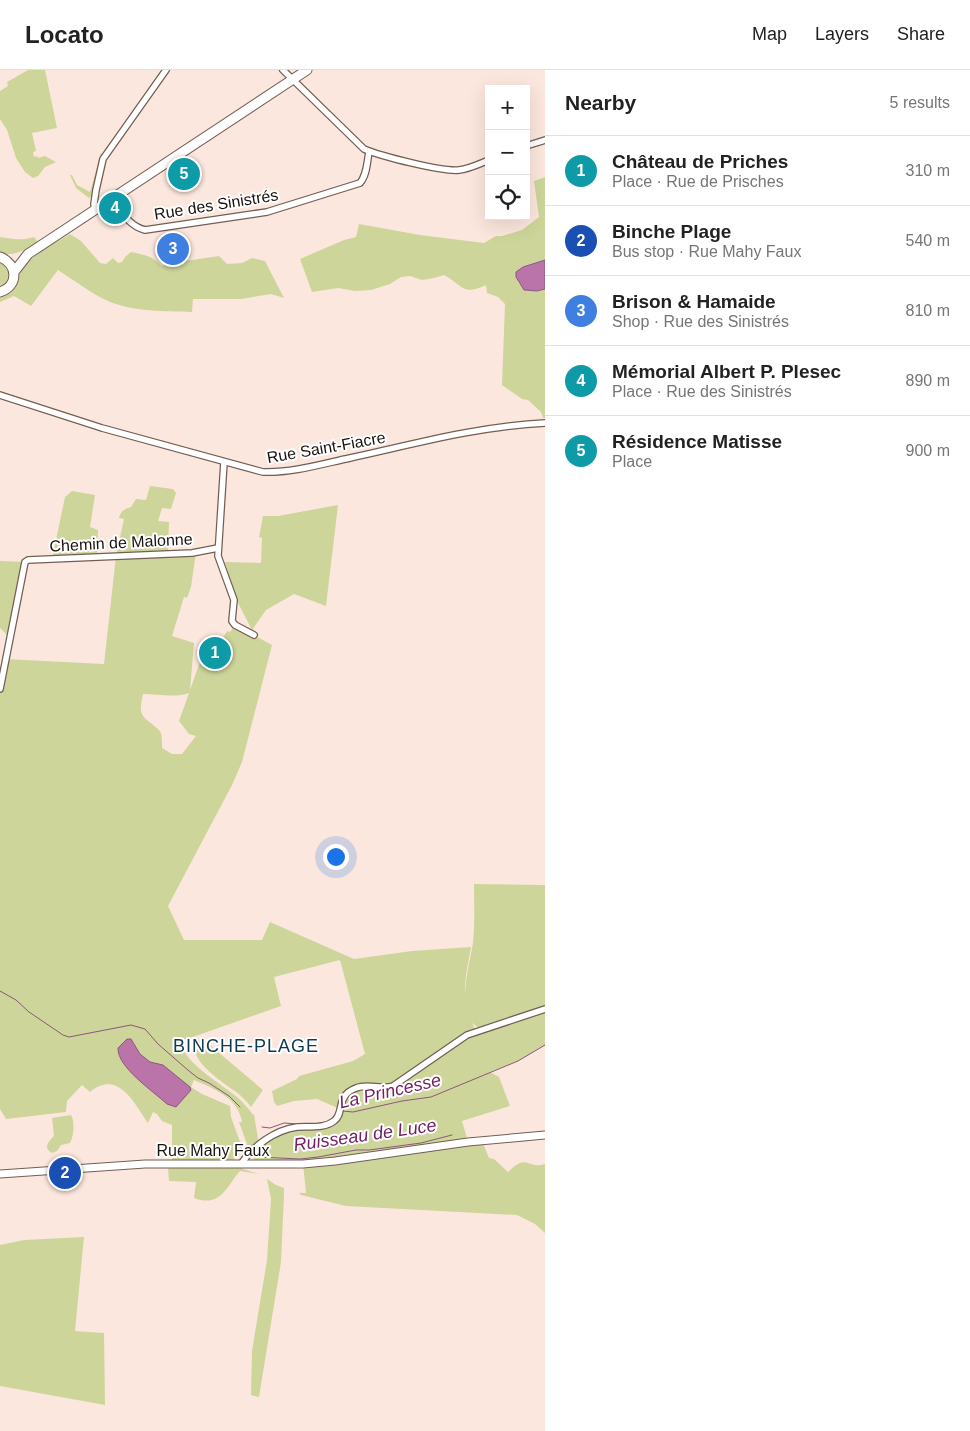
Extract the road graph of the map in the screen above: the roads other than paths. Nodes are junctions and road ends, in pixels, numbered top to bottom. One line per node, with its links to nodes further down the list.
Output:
1 (166, 70): 10 (street)
2 (283, 70): 4 (street)
3 (307, 70): 4 (main road)
4 (293, 80): 7 (street); 9 (main road)
5 (545, 140): 6 (street)
6 (530, 145)
7 (369, 152): 8 (street); 9 (street, Rue des Sinistrés)
8 (485, 162)
9 (112, 199): 10 (main road)
10 (95, 210): 11 (main road)
11 (28, 254): 12 (main road); 13 (main road)
12 (3, 259): 13 (main road)
13 (14, 272): 14 (main road)
14 (0, 292)
15 (0, 395): 17 (street, Rue Saint-Fiacre)
16 (545, 423): 17 (street, Rue Saint-Fiacre)
17 (224, 462): 18 (street)
18 (218, 548): 19 (street); 20 (street, Chemin de Malonne)
19 (254, 635)
20 (0, 689)
21 (545, 1008): 23 (street)
22 (545, 1135): 23 (street, Rue Mahy Faux)
23 (241, 1164): 24 (street, Rue Mahy Faux)
24 (0, 1174)

